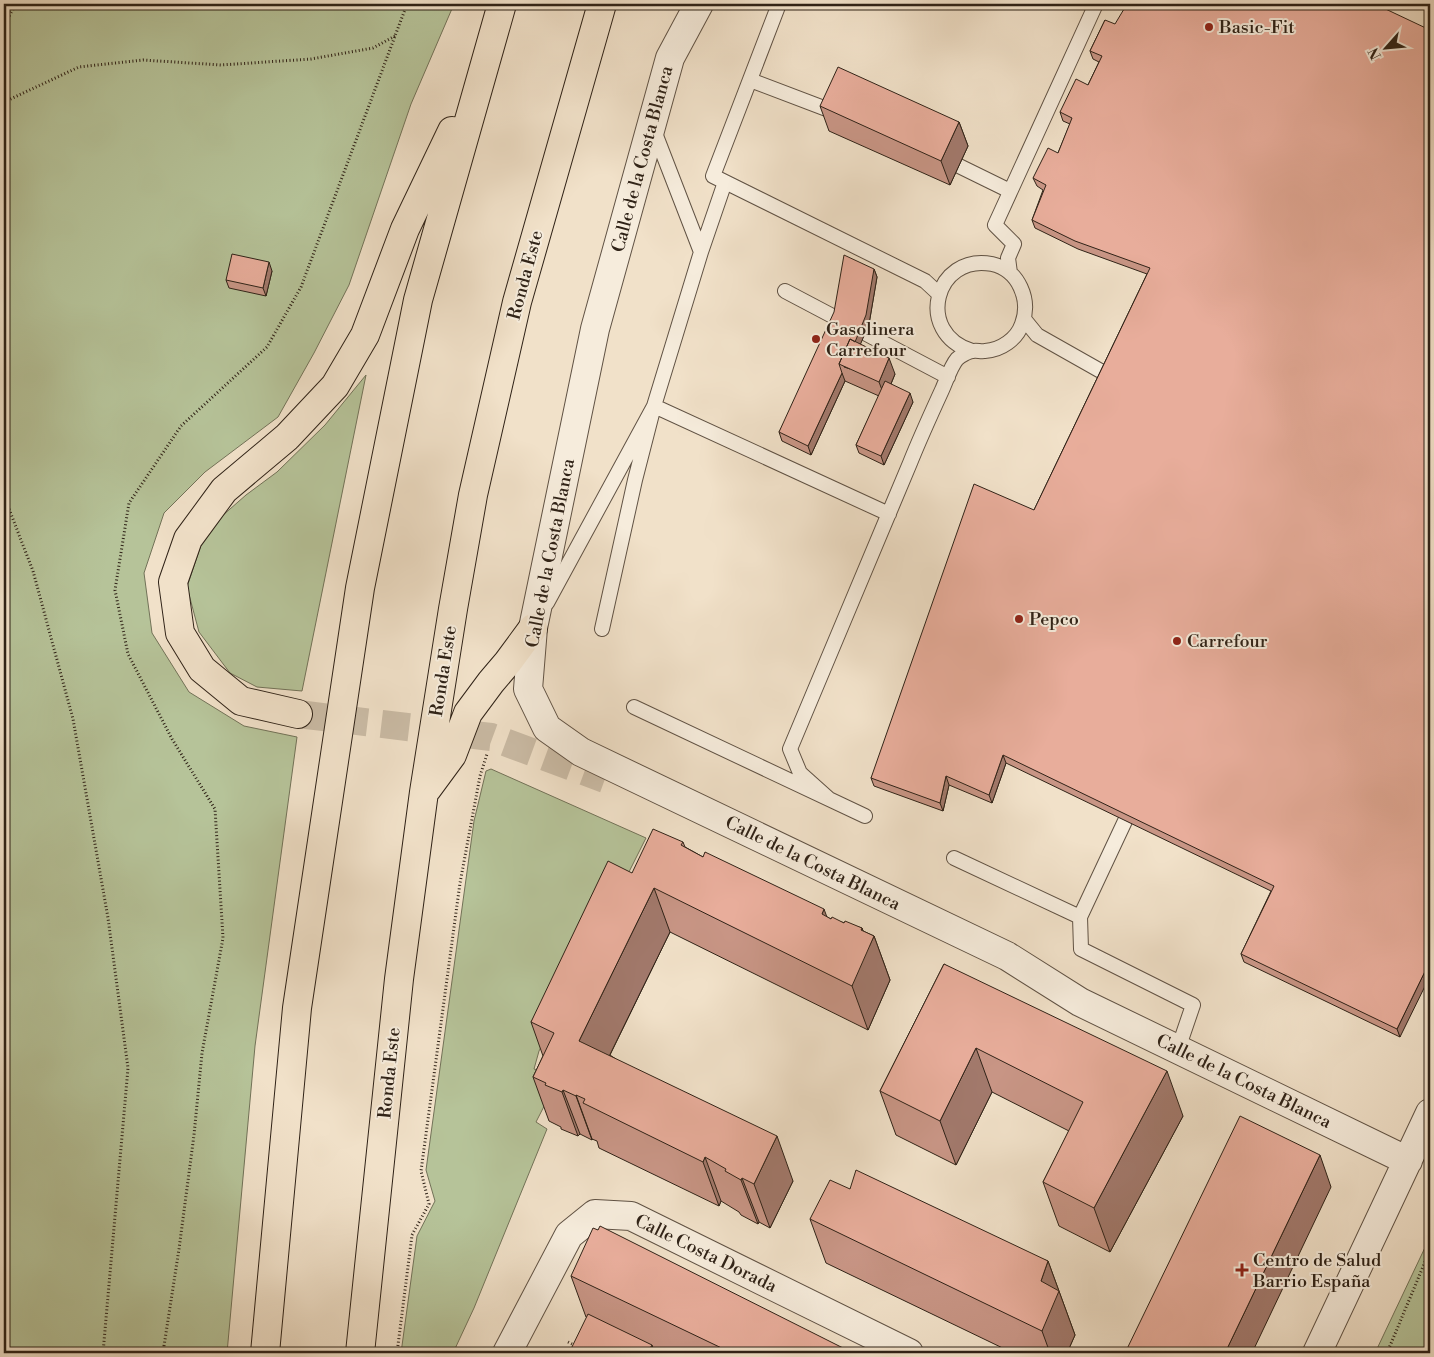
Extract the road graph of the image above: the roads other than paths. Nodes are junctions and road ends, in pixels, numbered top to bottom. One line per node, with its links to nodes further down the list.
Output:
1 (502, 4): 6 (highway)
2 (602, 4): 36 (highway, Ronda Este)
3 (699, 4): 9 (street, Calle de la Costa Blanca)
4 (779, 4): 7 (lane)
5 (1096, 4): 12 (lane)
6 (484, 67): 34 (highway); 46 (highway)
7 (750, 80): 8 (lane); 11 (lane)
8 (837, 113)
9 (651, 124): 13 (lane); 31 (street, Calle de la Costa Blanca)
10 (959, 166): 12 (lane)
11 (725, 182): 13 (lane); 18 (lane)
12 (1010, 191): 14 (lane)
13 (701, 252): 29 (lane)
14 (1008, 258): 15 (lane); 16 (lane)
15 (993, 264): 16 (lane); 17 (lane)
16 (1010, 273): 21 (lane)
17 (948, 279): 18 (lane); 20 (lane)
18 (925, 281): 20 (lane)
19 (785, 291): 28 (lane)
20 (940, 294): 24 (lane)
21 (1024, 318): 22 (lane); 23 (lane)
22 (1016, 335): 23 (lane); 25 (lane)
23 (1036, 335): 27 (lane)
24 (954, 342): 25 (lane); 26 (lane)
25 (972, 351): 26 (lane)
26 (957, 358): 28 (lane)
27 (1106, 374)
28 (948, 377): 30 (lane)
29 (654, 406): 30 (lane); 31 (lane); 32 (lane)
30 (888, 514): 37 (lane)
31 (533, 628): 36 (highway); 42 (street, Calle de la Costa Blanca)
32 (602, 629)
33 (634, 707): 37 (lane)
34 (298, 714)
35 (604, 779): 42 (street, Calle de la Costa Blanca)
36 (424, 792): 47 (highway, Ronda Este)
37 (829, 799): 38 (lane)
38 (864, 816)
39 (1125, 821): 41 (lane)
40 (954, 858): 41 (lane)
41 (1080, 917): 43 (lane)
42 (1080, 1002): 43 (street, Calle de la Costa Blanca)
43 (1178, 1049): 45 (street, Calle de la Costa Blanca)
44 (1430, 1113): 45 (street)
45 (1408, 1161): 50 (street)
46 (265, 1353)
47 (360, 1353)
48 (507, 1353): 49 (street, Calle Costa Dorada)
49 (909, 1353)
50 (1317, 1353)

